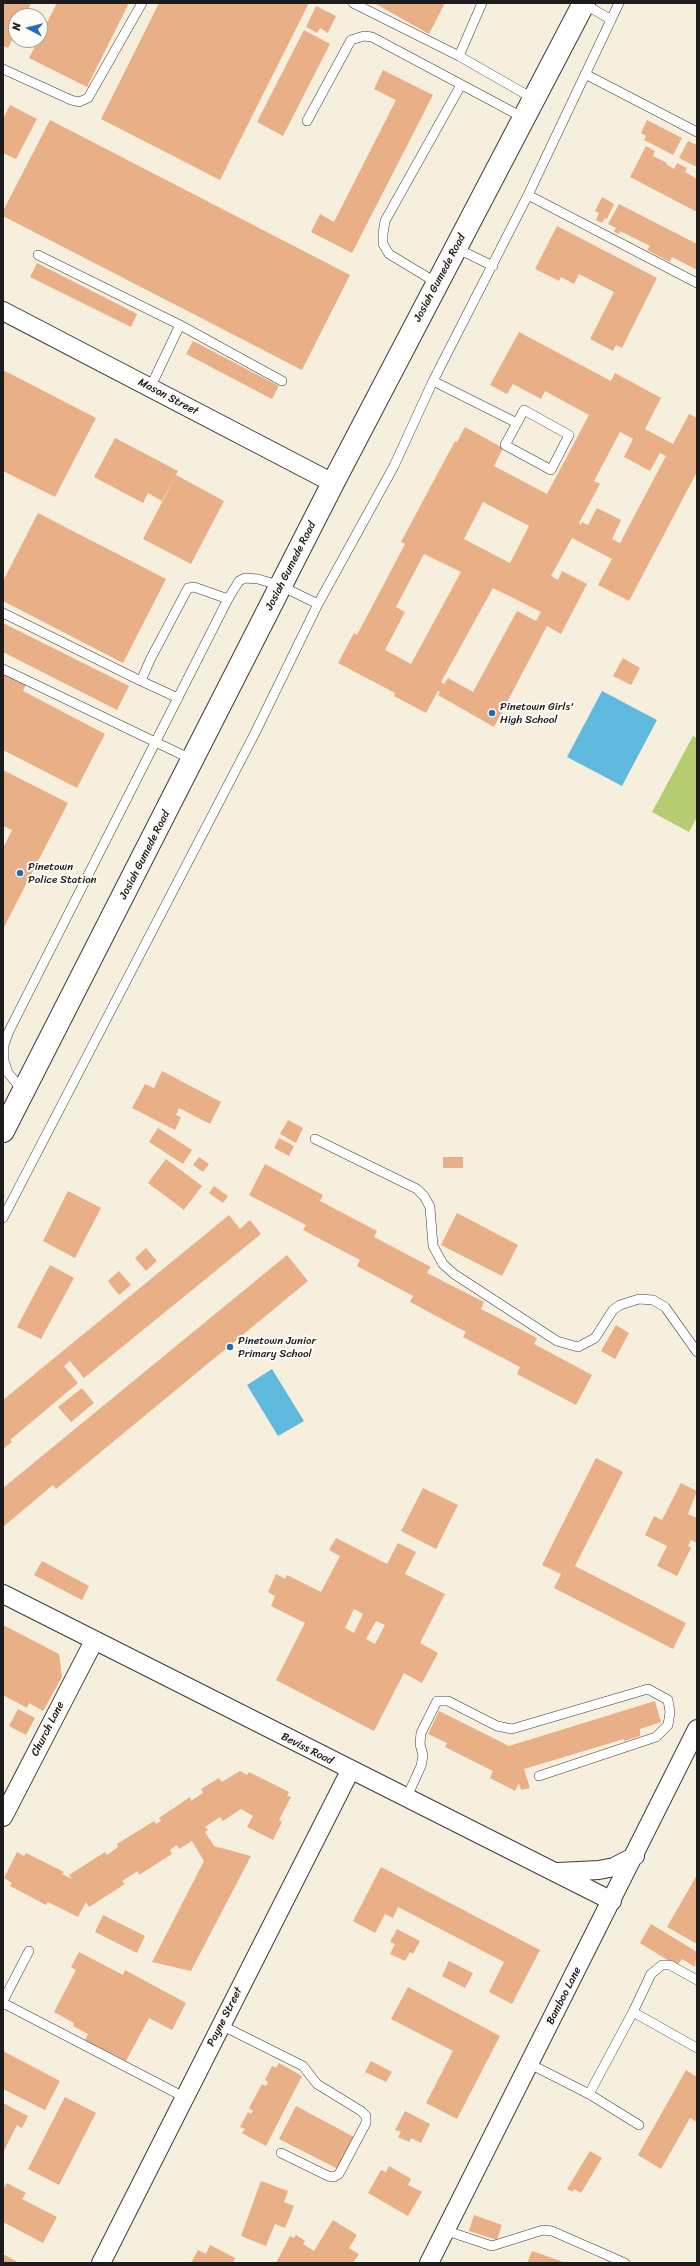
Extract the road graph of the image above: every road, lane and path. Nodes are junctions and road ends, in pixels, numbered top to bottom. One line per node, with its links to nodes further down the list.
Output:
1 (142, 3): 8 (lane)
2 (353, 3): 7 (lane)
3 (482, 3): 7 (lane)
4 (584, 3): 6 (lane); 11 (main road, Josiah Gumede Road)
5 (619, 3): 6 (lane)
6 (610, 19): 9 (lane)
7 (459, 56): 11 (lane)
8 (3, 69)
9 (585, 74): 14 (lane); 15 (lane)
10 (461, 85): 12 (lane); 13 (lane); 19 (lane)
11 (534, 99): 12 (main road, Josiah Gumede Road)
12 (524, 118): 16 (main road, Josiah Gumede Road)
13 (307, 121)
14 (697, 132)
15 (528, 195): 18 (lane); 20 (lane)
16 (456, 248): 18 (lane); 19 (main road, Josiah Gumede Road)
17 (38, 255): 22 (lane)
18 (493, 266): 24 (lane)
19 (437, 283): 27 (main road, Josiah Gumede Road)
20 (697, 283)
21 (3, 311): 25 (street, Mason Street)
22 (180, 325): 23 (lane); 25 (lane)
23 (282, 381)
24 (433, 381): 26 (lane); 30 (lane)
25 (150, 388): 27 (street, Mason Street)
26 (517, 423): 26 (lane)
27 (333, 483): 28 (main road, Josiah Gumede Road)
28 (281, 586): 29 (lane); 30 (lane); 36 (main road, Josiah Gumede Road)
29 (228, 599): 33 (lane); 34 (lane)
30 (318, 604): 40 (lane)
31 (3, 613): 33 (lane)
32 (3, 669): 35 (lane)
33 (141, 681): 34 (lane)
34 (178, 698): 35 (lane)
35 (155, 742): 36 (lane); 37 (lane)
36 (193, 760): 37 (main road, Josiah Gumede Road)
37 (24, 1092): 38 (main road, Josiah Gumede Road)
38 (3, 1131)
39 (314, 1139): 41 (lane)
40 (3, 1218)
41 (697, 1352)
42 (3, 1594): 43 (street, Beviss Road)
43 (94, 1641): 45 (street, Beviss Road); 48 (street, Church Lane)
44 (697, 1729): 49 (street, Bamboo Lane)
45 (350, 1771): 47 (street, Beviss Road); 56 (street, Payne Street)
46 (539, 1776): 47 (lane)
47 (406, 1799): 50 (street, Beviss Road)
48 (3, 1817)
49 (634, 1856): 50 (street); 51 (street, Bamboo Lane)
50 (551, 1871): 51 (street, Beviss Road)
51 (612, 1901): 58 (street, Bamboo Lane)
52 (29, 1951): 54 (lane)
53 (697, 1980): 55 (lane)
54 (3, 2002): 60 (lane)
55 (633, 2012): 57 (lane); 59 (lane)
56 (221, 2025): 60 (street, Payne Street); 62 (lane)
57 (697, 2048)
58 (530, 2064): 59 (lane); 63 (street, Bamboo Lane)
59 (588, 2094): 61 (lane)
60 (184, 2097): 64 (street, Payne Street)
61 (640, 2125)
62 (281, 2152)
63 (447, 2231): 65 (street, Bamboo Lane); 66 (lane)
64 (101, 2263)
65 (430, 2263)
66 (625, 2263)

